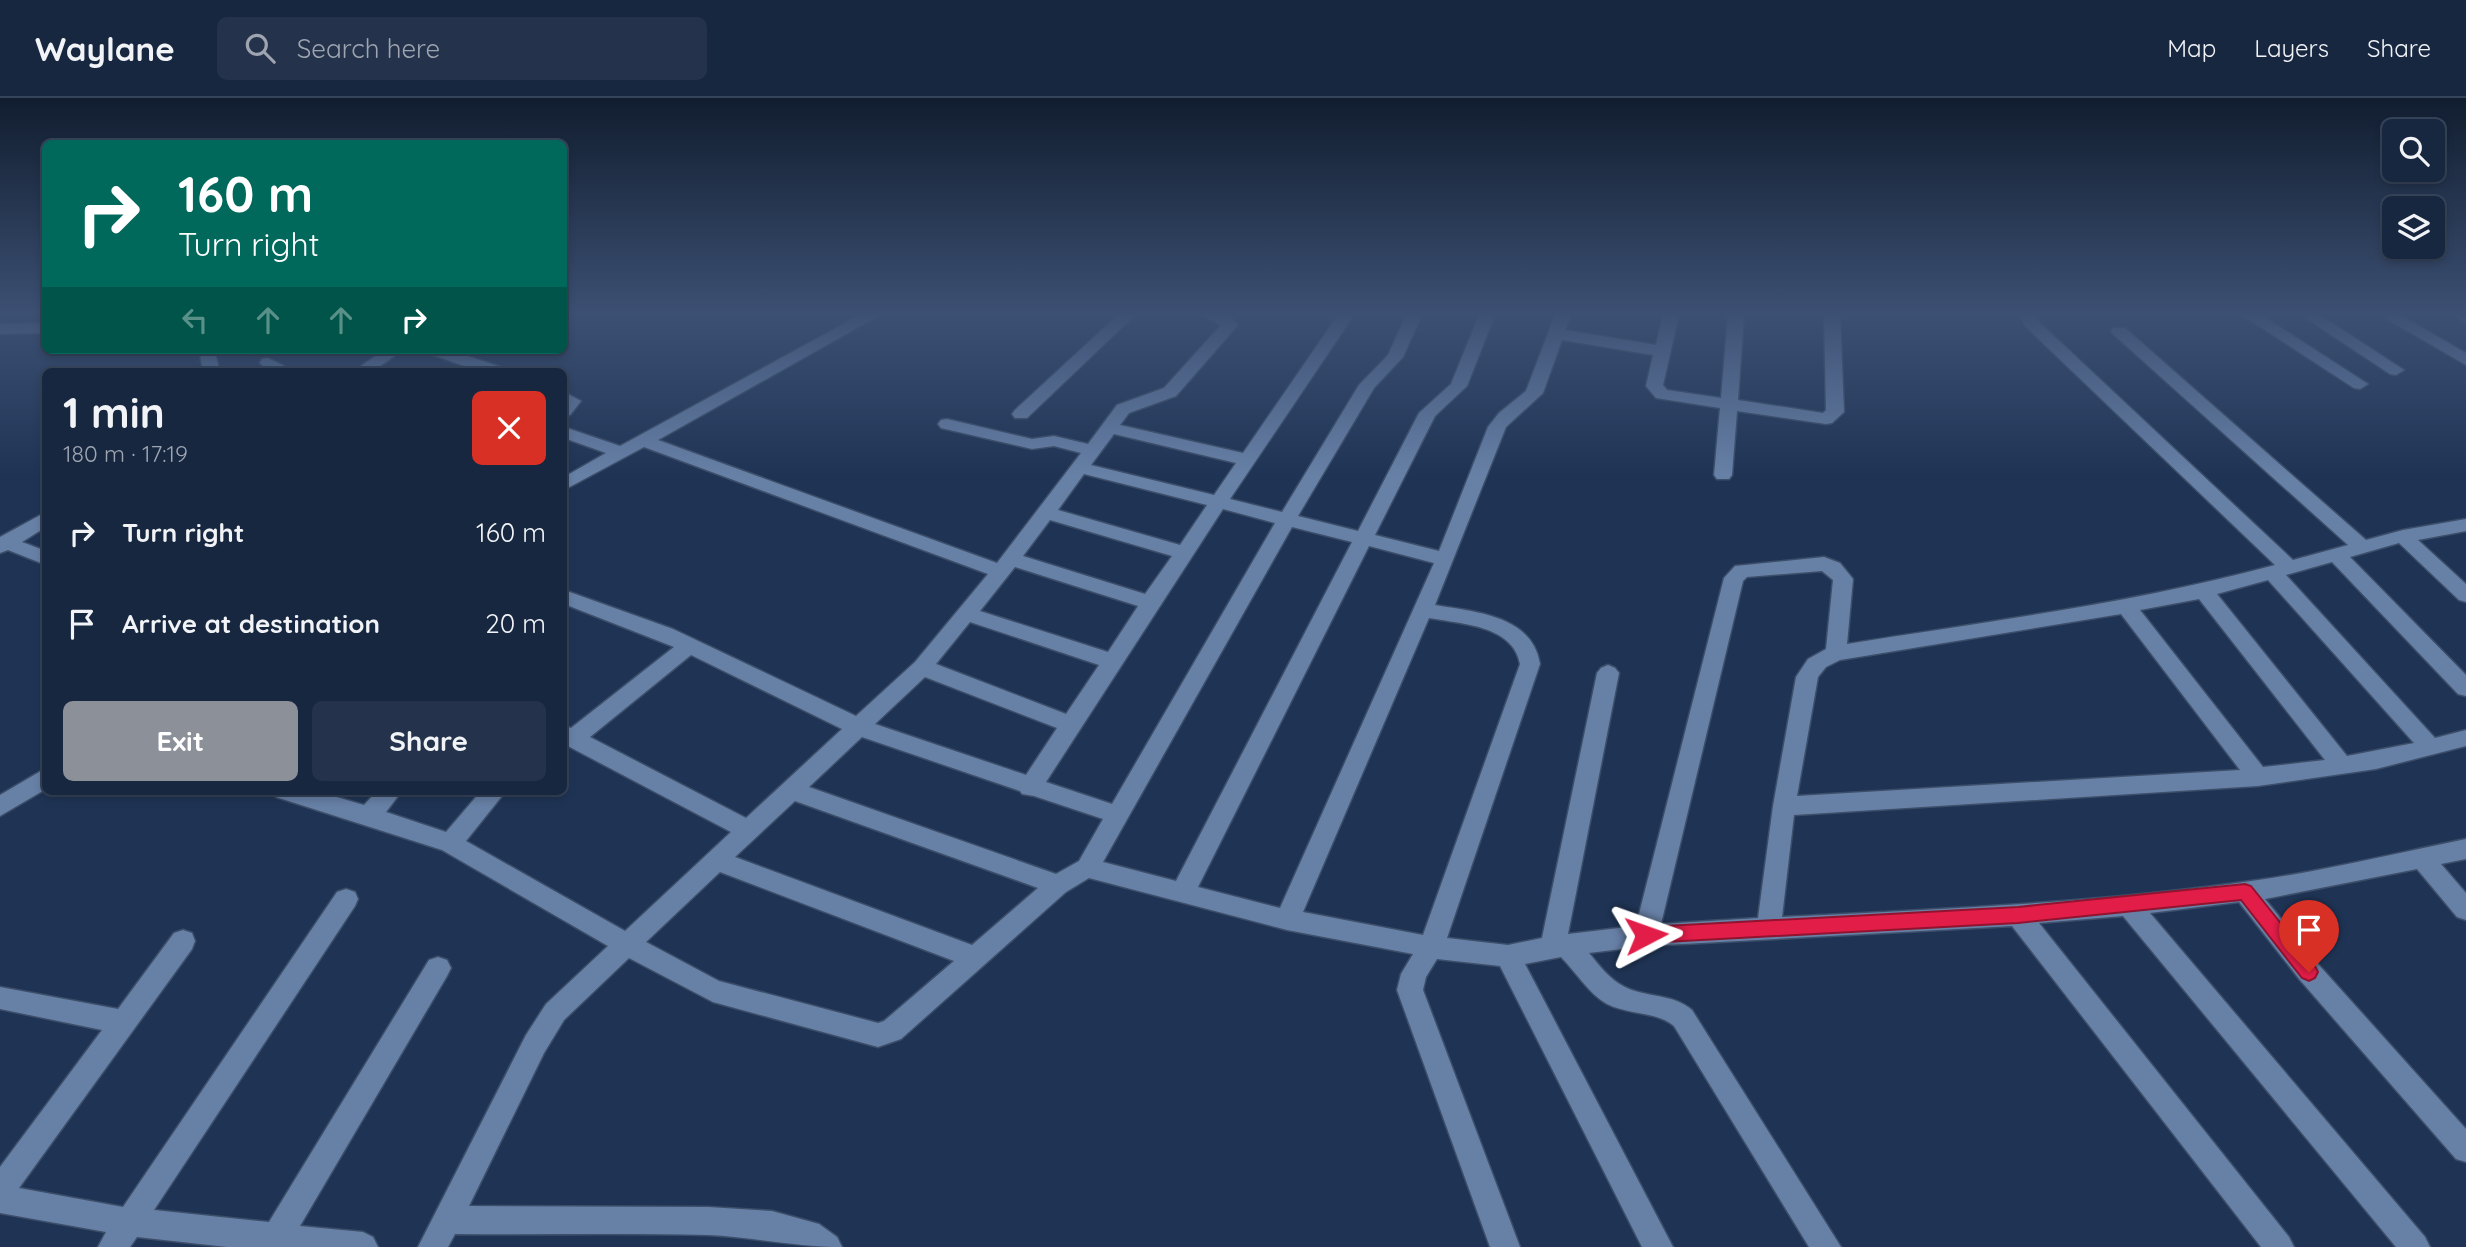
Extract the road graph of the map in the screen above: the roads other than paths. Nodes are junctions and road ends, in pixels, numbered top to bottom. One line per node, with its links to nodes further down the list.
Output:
1 (775, 369): 20 (street)
2 (1070, 369): 16 (street)
3 (1192, 369): 18 (street)
4 (1310, 369): 23 (street)
5 (1383, 369): 28 (street)
6 (1466, 369): 32 (street)
7 (1543, 369): 38 (street)
8 (1658, 369): 15 (street)
9 (1731, 369): 15 (street)
10 (1834, 369): 15 (street)
11 (2077, 369): 40 (street)
12 (2161, 369): 34 (street)
13 (2335, 369): 14 (street)
14 (2360, 384)
15 (1728, 405): 24 (street)
16 (1021, 414)
17 (947, 424): 22 (street)
18 (1108, 427): 22 (street); 23 (street)
19 (567, 433): 21 (street)
20 (644, 441): 21 (street); 39 (street)
21 (622, 453): 25 (street)
22 (1084, 458): 26 (street); 27 (street)
23 (1248, 460): 26 (street)
24 (1723, 475)
25 (567, 482)
26 (1220, 502): 28 (street); 35 (street)
27 (1044, 512): 35 (street); 39 (street)
28 (1287, 519): 32 (street); 70 (street)
29 (42, 521): 33 (street)
30 (2466, 525): 31 (street)
31 (2403, 536): 34 (street); 42 (street)
32 (1365, 538): 38 (street); 79 (street)
33 (3, 545): 37 (street)
34 (2362, 547): 36 (street)
35 (1186, 553): 44 (street)
36 (2336, 554): 40 (street); 53 (street)
37 (42, 558)
38 (1445, 559): 46 (street)
39 (1006, 565): 44 (street); 47 (street)
40 (2282, 570): 41 (street); 58 (street)
41 (2204, 591): 45 (street); 59 (street)
42 (2466, 595)
43 (567, 598): 48 (street)
44 (1150, 603): 50 (street)
45 (2126, 606): 49 (street); 60 (street)
46 (1422, 610): 84 (street); 89 (street)
47 (967, 614): 50 (street); 51 (street)
48 (690, 645): 55 (street); 56 (street)
49 (1836, 653): 67 (street); 86 (street)
50 (1112, 661): 54 (street)
51 (922, 667): 54 (street); 55 (street)
52 (1608, 673): 90 (street)
53 (2466, 688)
54 (1071, 725): 62 (street)
55 (858, 727): 62 (street); 63 (street)
56 (569, 736): 71 (street)
57 (2466, 738): 58 (street)
58 (2431, 748): 59 (street)
59 (2341, 764): 60 (street)
60 (2258, 776): 67 (street)
61 (42, 780): 68 (street)
62 (1030, 788): 70 (street)
63 (791, 790): 71 (street); 77 (street)
64 (298, 795): 69 (street)
65 (387, 795): 69 (street)
66 (492, 795): 72 (street)
67 (1784, 806): 85 (street)
68 (0, 807)
69 (368, 815): 72 (street)
70 (1117, 815): 76 (street)
71 (747, 830): 75 (street)
72 (450, 843): 88 (street)
73 (2466, 849): 74 (street)
74 (2421, 857): 78 (street); 82 (street)
75 (715, 860): 88 (street); 92 (street)
76 (1087, 868): 77 (street); 79 (street)
77 (1058, 885): 92 (street)
78 (2245, 892): 81 (street); 96 (street)
79 (1182, 894): 84 (street)
80 (346, 899): 100 (street)
81 (2129, 905): 83 (street); 110 (street)
82 (2466, 910)
83 (2018, 915): 85 (street); 109 (street)
84 (1287, 920): 89 (street)
85 (1769, 928): 86 (street)
86 (1646, 935): 90 (street)
87 (183, 941): 95 (street)
88 (626, 944): 92 (street); 99 (street)
89 (1431, 947): 91 (street); 106 (street)
90 (1560, 947): 91 (street); 108 (street)
91 (1508, 956): 107 (street)
92 (977, 958)
93 (438, 968): 101 (street)
94 (0, 998): 95 (street)
95 (124, 1022): 97 (street)
96 (2466, 1149)
97 (0, 1190)
98 (0, 1199): 100 (street)
99 (448, 1220): 104 (street); 105 (street)
100 (129, 1222): 101 (street); 102 (street)
101 (274, 1242): 103 (street)
102 (113, 1247)
103 (363, 1247)
104 (433, 1247)
105 (827, 1247)
106 (1505, 1247)
107 (1658, 1247)
108 (1826, 1247)
109 (2279, 1247)
110 (2415, 1247)

